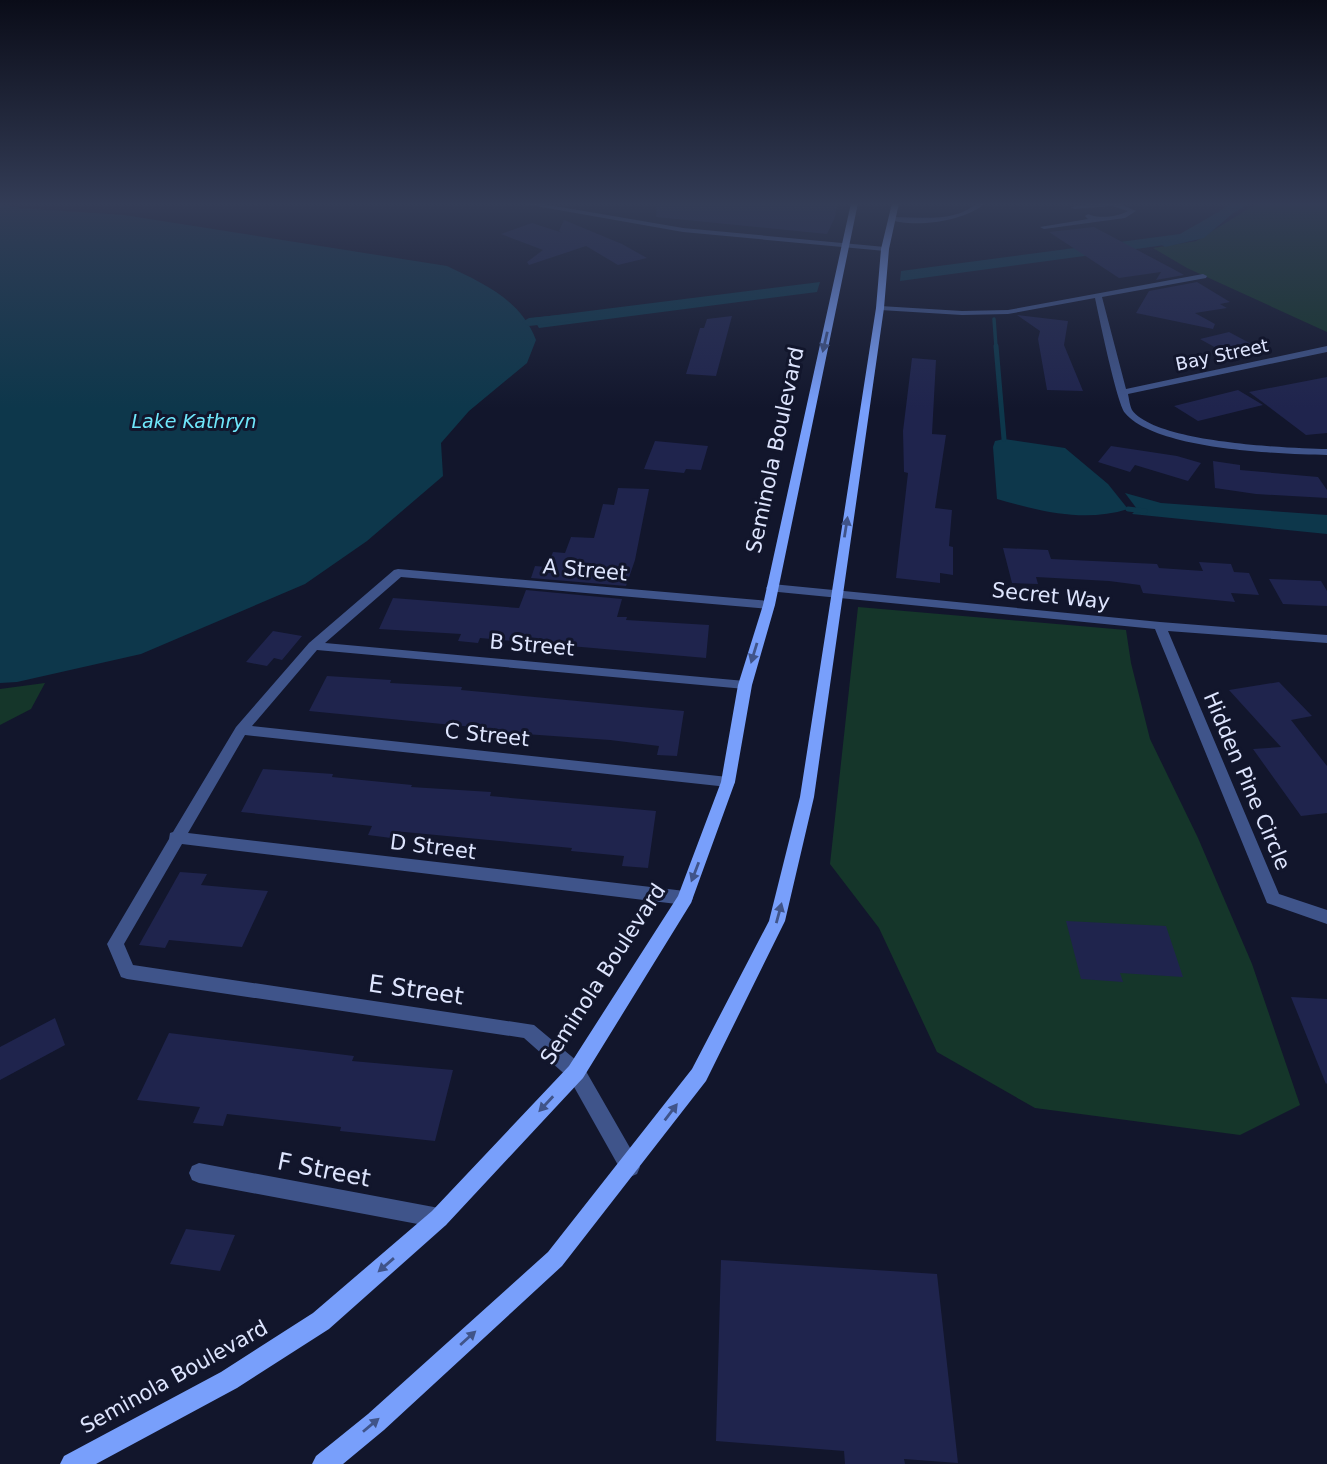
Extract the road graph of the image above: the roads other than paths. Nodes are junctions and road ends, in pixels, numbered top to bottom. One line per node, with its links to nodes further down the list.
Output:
1 (842, 271): 10 (main road, Seminola Boulevard, one-way to 10)
2 (883, 271): 5 (main road)
3 (1203, 276): 4 (street)
4 (1098, 296): 5 (street); 7 (street)
5 (880, 308): 9 (main road, one-way to 5)
6 (1327, 349): 7 (street, Bay Street)
7 (1124, 392): 8 (street)
8 (1327, 452)
9 (836, 595): 10 (street, Secret Way); 11 (street, Secret Way); 21 (main road, one-way to 9)
10 (770, 596): 13 (street, A Street); 14 (main road, Seminola Boulevard, one-way to 14)
11 (1160, 626): 12 (street, Secret Way); 19 (street, Hidden Pine Circle)
12 (1327, 639)
13 (314, 646): 14 (street, B Street); 15 (street)
14 (745, 685): 16 (main road, Seminola Boulevard)
15 (241, 730): 16 (street, C Street); 17 (street)
16 (728, 782): 18 (main road, Seminola Boulevard, one-way to 18)
17 (175, 837): 18 (street, D Street); 20 (street, E Street)
18 (685, 898): 20 (main road, Seminola Boulevard)
19 (1327, 917)
20 (576, 1072): 21 (street, E Street); 23 (main road, Seminola Boulevard, one-way to 23)
21 (630, 1167): 25 (main road, one-way to 21)
22 (199, 1174): 23 (street, F Street)
23 (439, 1218): 24 (main road, Seminola Boulevard, one-way to 24)
24 (72, 1464)
25 (324, 1464)

